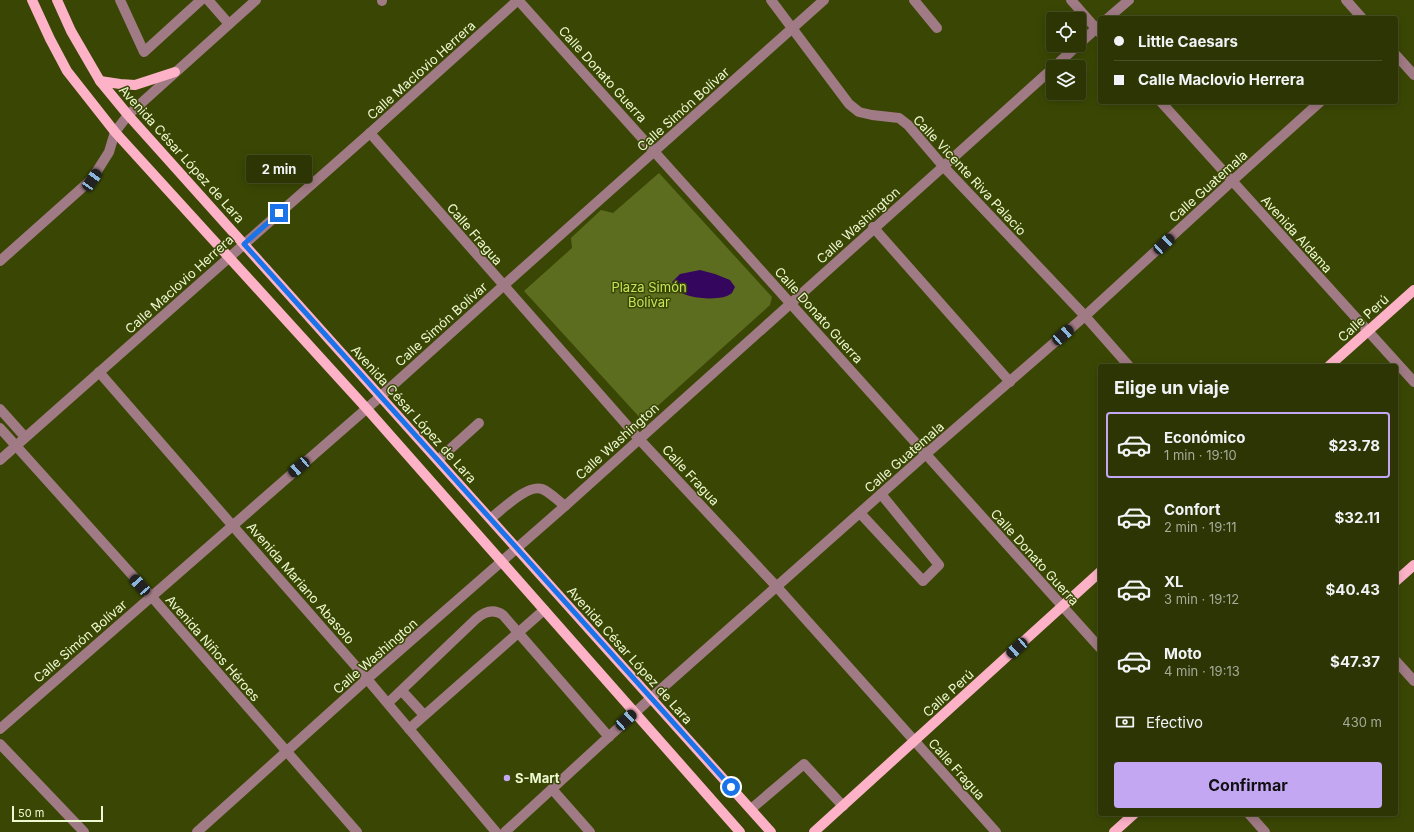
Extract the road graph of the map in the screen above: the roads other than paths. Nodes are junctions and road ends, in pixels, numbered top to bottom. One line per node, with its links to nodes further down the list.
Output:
1 (32, 0): 32 (main road)
2 (57, 0): 28 (main road, Avenida César López de Lara)
3 (120, 0): 4 (street)
4 (201, 0)
5 (208, 0): 16 (street)
6 (256, 0): 16 (street)
7 (518, 0): 33 (street, Calle Maclovio Herrera); 34 (street, Calle Donato Guerra)
8 (771, 0): 19 (street, Calle Vicente Riva Palacio)
9 (824, 0): 19 (street, Calle Simón Bolívar)
10 (914, 0): 17 (street)
11 (1071, 0): 18 (street)
12 (1129, 0): 14 (street)
13 (1346, 0): 15 (street)
14 (1110, 16)
15 (1360, 16)
16 (229, 24): 25 (street)
17 (937, 28)
18 (1098, 28)
19 (792, 29): 34 (street, Calle Simón Bolívar); 35 (street, Calle Vicente Riva Palacio)
20 (1098, 30): 21 (street, Calle Washington)
21 (1086, 39)
22 (1071, 52): 24 (street, Calle Washington)
23 (1398, 57): 27 (street)
24 (1061, 60)
25 (176, 72): 28 (main road); 31 (street)
26 (1046, 73): 35 (street, Calle Washington)
27 (1414, 75)
28 (100, 81): 31 (main road, Avenida César López de Lara)
29 (1163, 104): 36 (street, Avenida Aldama)
30 (1318, 104): 36 (street, Calle Guatemala)
31 (128, 115): 32 (street); 38 (main road, Avenida César López de Lara)
32 (116, 132): 39 (main road); 40 (street)
33 (370, 133): 38 (street, Calle Maclovio Herrera); 41 (street, Calle Fragua)
34 (654, 152): 41 (street, Calle Simón Bolívar); 43 (street, Calle Donato Guerra)
35 (943, 166): 37 (street, Calle Washington); 44 (street, Calle Vicente Riva Palacio)
36 (1232, 181): 44 (street, Calle Guatemala); 45 (street, Avenida Aldama)
37 (873, 228): 43 (street, Calle Washington); 51 (street)
38 (244, 244): 39 (street, Calle Maclovio Herrera); 53 (main road, Avenida César López de Lara)
39 (229, 258): 50 (street, Calle Maclovio Herrera); 55 (main road)
40 (0, 261)
41 (503, 286): 53 (street, Calle Simón Bolívar); 59 (street, Calle Fragua)
42 (1414, 290): 45 (main road, Calle Perú)
43 (790, 303): 59 (street, Calle Washington); 61 (street, Calle Donato Guerra)
44 (1085, 316): 46 (street, Calle Vicente Riva Palacio); 51 (street, Calle Guatemala)
45 (1368, 331): 47 (main road, Calle Perú); 48 (street, Avenida Aldama)
46 (1127, 364)
47 (1331, 364)
48 (1398, 364)
49 (1398, 364): 52 (street, Avenida Aldama)
50 (100, 372): 58 (street, Calle Maclovio Herrera); 68 (street, Avenida Mariano Abasolo)
51 (1010, 382): 61 (street, Calle Guatemala)
52 (1414, 382)
53 (381, 396): 55 (street, Calle Simón Bolívar); 63 (main road, Avenida César López de Lara)
54 (0, 409): 58 (street)
55 (367, 409): 68 (street, Calle Simón Bolívar); 70 (main road)
56 (479, 424): 63 (street)
57 (0, 428): 60 (street, Avenida Niños Héroes)
58 (25, 437): 60 (street, Calle Maclovio Herrera)
59 (639, 439): 65 (street, Calle Washington); 74 (street, Calle Fragua)
60 (15, 446): 62 (street, Calle Maclovio Herrera); 75 (street, Avenida Niños Héroes)
61 (926, 454): 64 (street, Calle Guatemala); 76 (street, Calle Donato Guerra)
62 (1, 457)
63 (438, 460): 67 (main road, Avenida César López de Lara)
64 (881, 494): 66 (street, Calle Guatemala); 66 (street)
65 (565, 506): 67 (street); 69 (street, Calle Washington)
66 (860, 513): 74 (street, Calle Guatemala)
67 (491, 518): 69 (main road, Avenida César López de Lara)
68 (232, 525): 75 (street, Calle Simón Bolívar); 81 (street, Avenida Mariano Abasolo)
69 (517, 548): 70 (street, Calle Washington); 84 (main road, Avenida César López de Lara)
70 (501, 562): 77 (main road); 81 (street, Calle Washington)
71 (1414, 564): 73 (main road)
72 (1098, 574): 76 (main road, Calle Perú)
73 (1398, 579)
74 (776, 586): 84 (street, Calle Guatemala); 91 (street, Calle Fragua)
75 (151, 596): 88 (street, Calle Simón Bolívar); 93 (street, Avenida Niños Héroes)
76 (1062, 606): 79 (street, Calle Donato Guerra); 91 (main road, Calle Perú)
77 (544, 610): 78 (street); 86 (main road)
78 (518, 633): 83 (street); 87 (street); 90 (street)
79 (1098, 646)
80 (1398, 663): 82 (street)
81 (367, 679): 85 (street, Avenida Mariano Abasolo); 93 (street, Calle Washington)
82 (1414, 681)
83 (402, 691): 85 (street); 87 (street)
84 (651, 698): 86 (street, Calle Guatemala); 96 (main road, Avenida César López de Lara)
85 (388, 704): 89 (street, Avenida Mariano Abasolo)
86 (634, 712): 90 (street, Calle Guatemala); 106 (main road)
87 (424, 715): 89 (street)
88 (0, 729)
89 (409, 729): 103 (street, Avenida Mariano Abasolo)
90 (608, 737): 94 (street, Calle Guatemala)
91 (915, 741): 95 (main road, Calle Perú); 108 (street, Calle Fragua)
92 (0, 744): 100 (street)
93 (287, 752): 101 (street, Calle Washington); 102 (street, Avenida Niños Héroes)
94 (552, 789): 104 (street, Calle Guatemala); 105 (street)
95 (843, 806): 96 (street); 99 (main road, Calle Perú)
96 (751, 809): 107 (main road, Avenida César López de Lara)
97 (1132, 816): 109 (main road)
98 (1251, 816): 110 (street)
99 (819, 830)
100 (84, 832)
101 (197, 832)
102 (357, 832)
103 (496, 832)
104 (505, 832)
105 (590, 832)
106 (740, 832)
107 (771, 832)
108 (996, 832)
109 (1114, 832)
110 (1265, 832)

